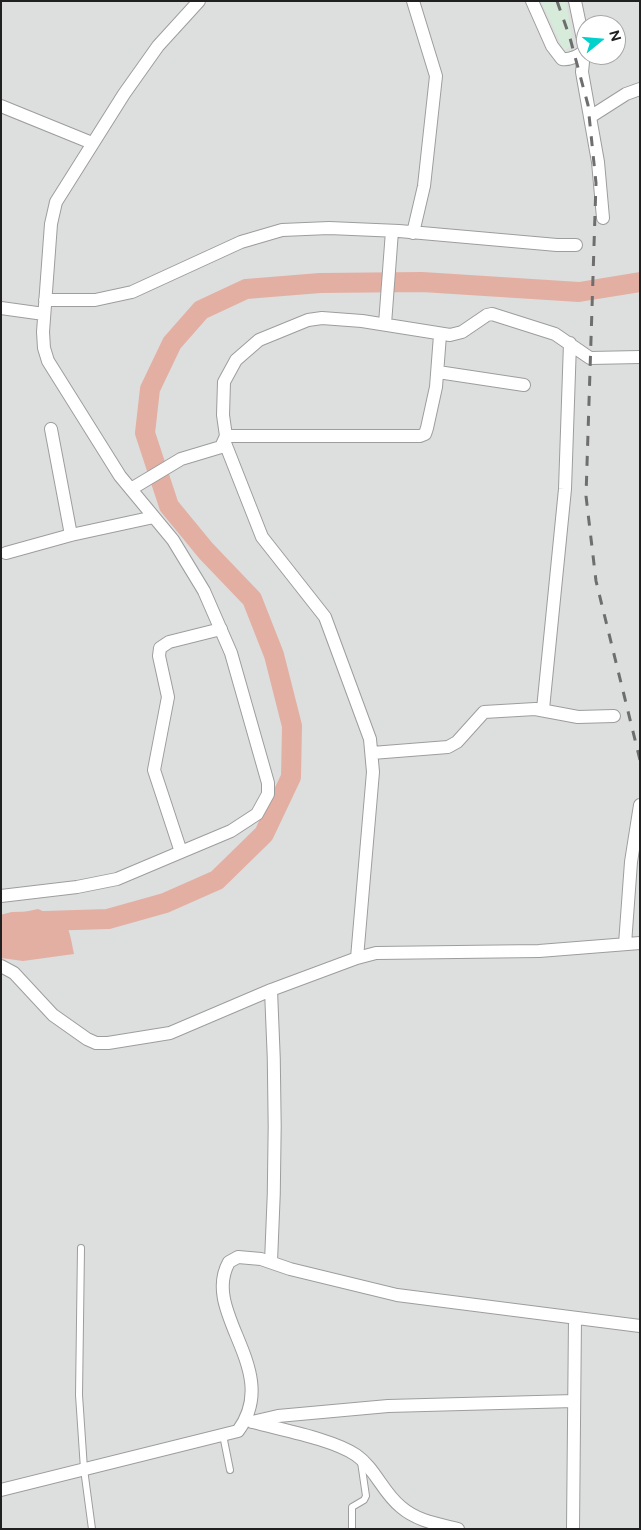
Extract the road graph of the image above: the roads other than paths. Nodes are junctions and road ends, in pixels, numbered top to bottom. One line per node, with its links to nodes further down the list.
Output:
1 (198, 1): 11 (street)
2 (413, 1): 14 (street)
3 (532, 1): 6 (street)
4 (575, 1): 5 (street)
5 (577, 15)
6 (576, 56)
7 (583, 65): 10 (street)
8 (640, 89): 10 (street)
9 (1, 106): 11 (street)
10 (590, 117): 12 (street)
11 (92, 143): 16 (street)
12 (603, 218)
13 (392, 231): 14 (street); 16 (street); 19 (street)
14 (412, 233): 15 (street)
15 (576, 245)
16 (45, 300): 18 (street)
17 (1, 308): 18 (street)
18 (44, 314): 27 (street)
19 (384, 324): 20 (street); 26 (street)
20 (440, 335): 21 (street); 23 (street)
21 (570, 343): 22 (street); 32 (street)
22 (640, 357)
23 (438, 372): 24 (street); 26 (street)
24 (524, 385)
25 (51, 429): 29 (street)
26 (225, 440): 27 (street); 34 (street)
27 (131, 489): 28 (street)
28 (154, 517): 29 (street); 31 (street)
29 (71, 535): 30 (street)
30 (6, 553)
31 (221, 629): 36 (street); 36 (street)
32 (544, 709): 33 (street); 34 (street)
33 (614, 716)
34 (372, 753): 40 (street)
35 (640, 805): 39 (street)
36 (181, 852): 37 (street)
37 (1, 896)
38 (640, 943): 39 (street)
39 (625, 944): 40 (street)
40 (356, 958): 42 (street)
41 (1, 966): 42 (street)
42 (271, 990): 44 (street)
43 (81, 1248): 51 (lane)
44 (271, 1262): 45 (street); 48 (street)
45 (575, 1318): 46 (street); 47 (street)
46 (640, 1326)
47 (574, 1401): 48 (street); 57 (street)
48 (249, 1421): 49 (street); 50 (street)
49 (223, 1435): 51 (street); 52 (lane)
50 (360, 1459): 55 (lane); 56 (street)
51 (84, 1469): 53 (street); 54 (lane)
52 (230, 1470)
53 (1, 1490)
54 (92, 1529)
55 (352, 1529)
56 (458, 1529)
57 (573, 1529)

